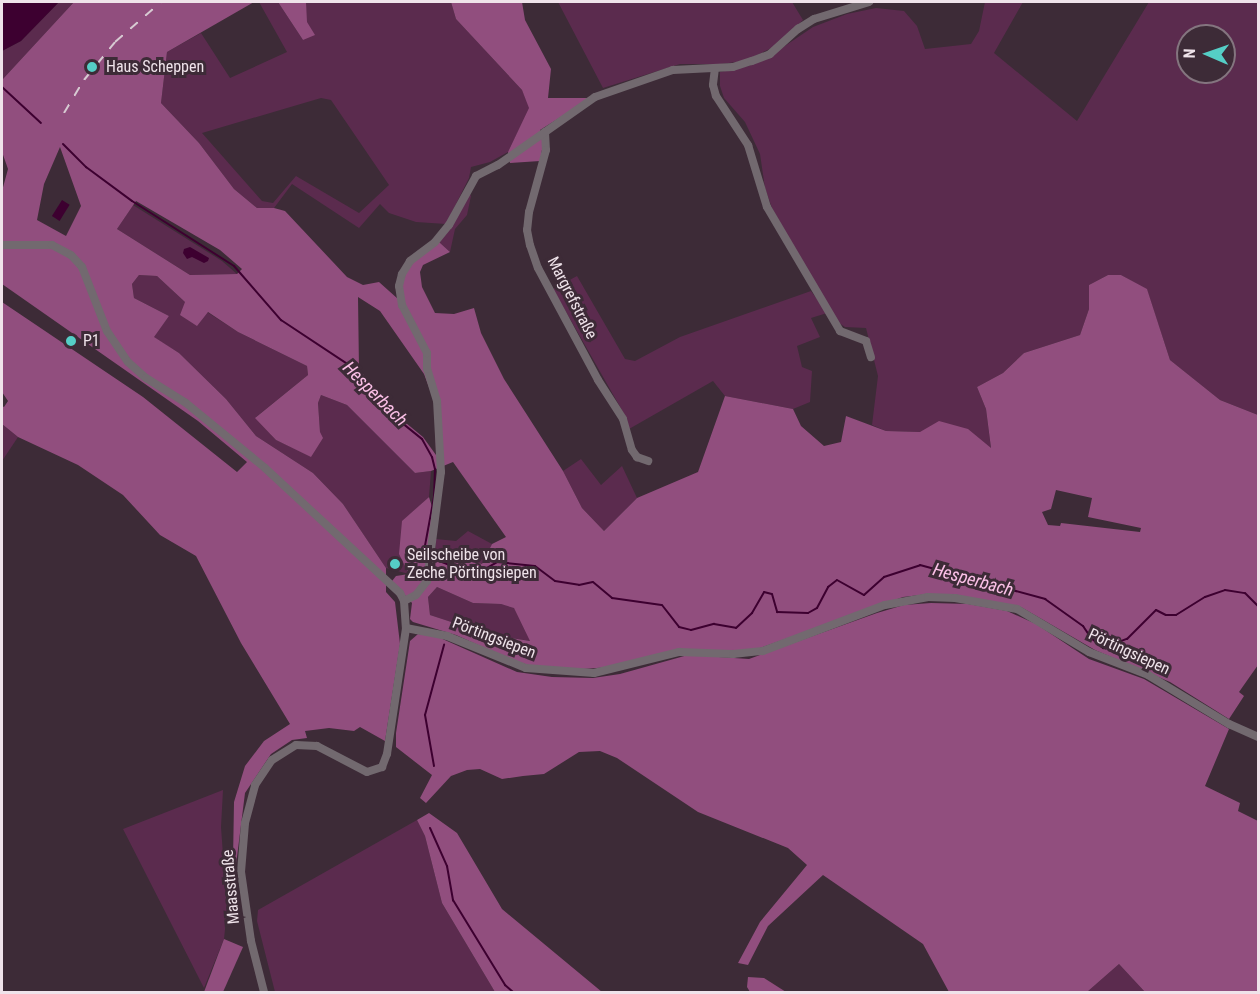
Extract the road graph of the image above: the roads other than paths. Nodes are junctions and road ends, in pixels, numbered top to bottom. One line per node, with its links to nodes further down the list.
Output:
1 (869, 2): 2 (street)
2 (715, 68): 3 (street); 5 (street)
3 (545, 132): 6 (street, Margrefstraße); 7 (street)
4 (2, 245): 7 (street)
5 (871, 357)
6 (648, 461)
7 (404, 601): 8 (street)
8 (405, 628): 9 (street, Pörtingsiepen); 10 (street, Maasstraße)
9 (1258, 736)
10 (264, 993)

